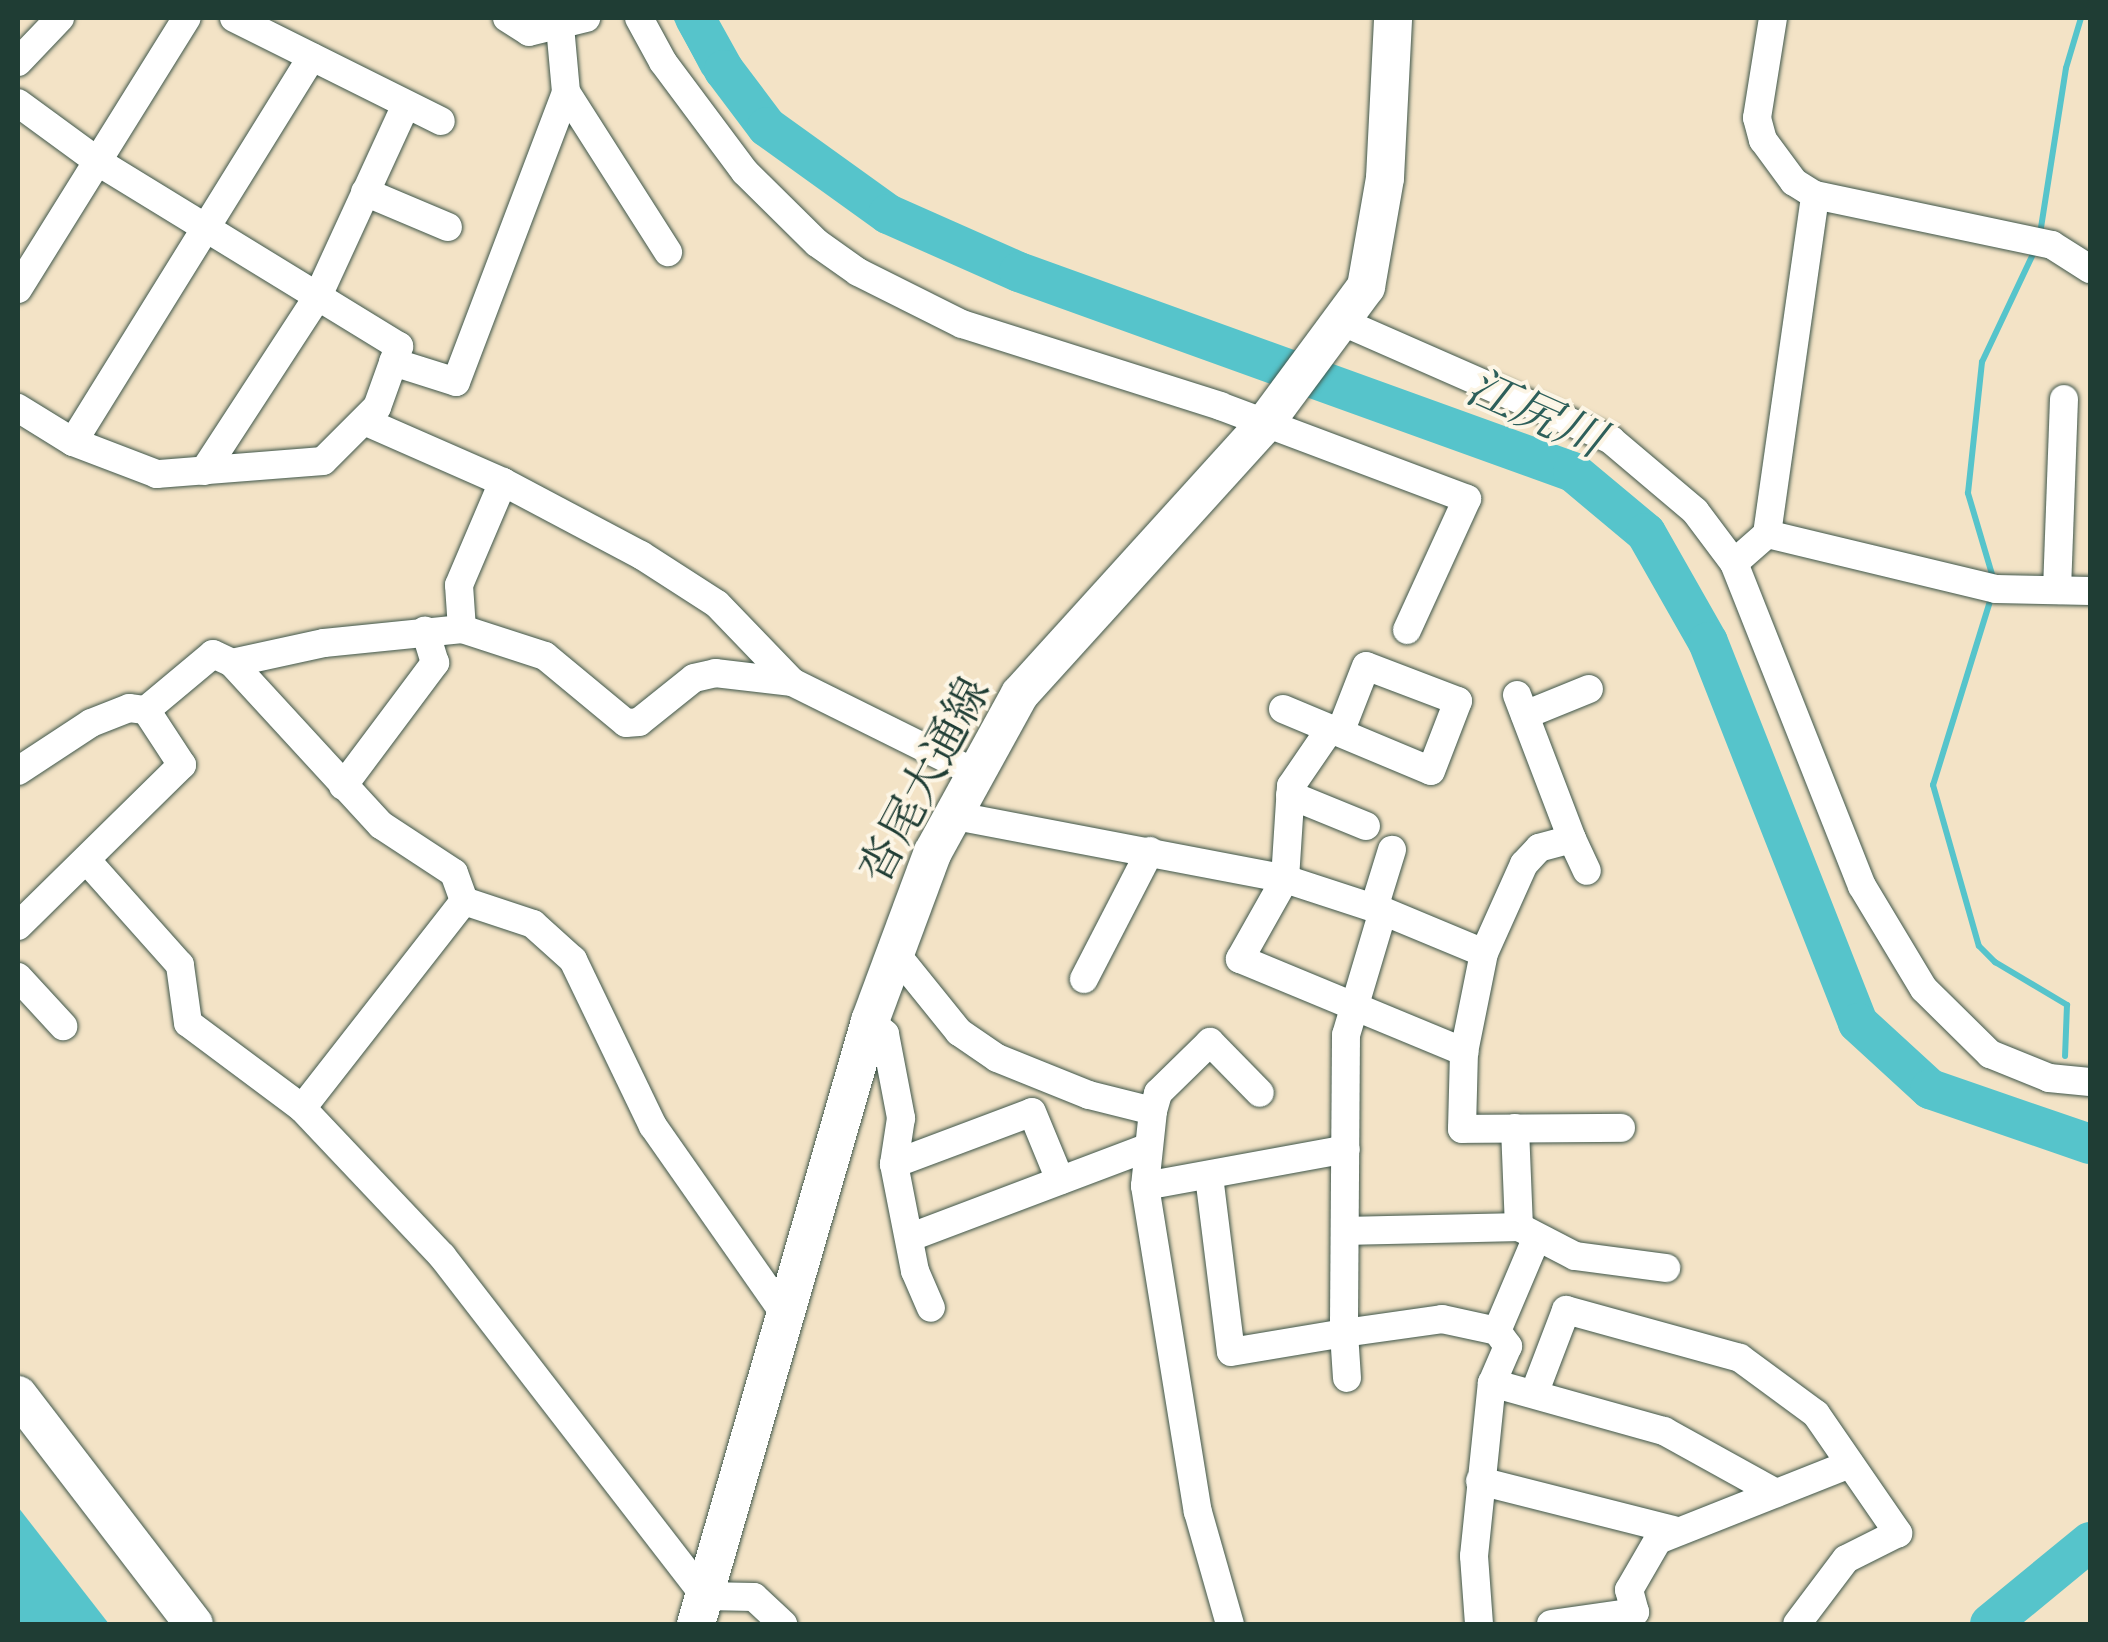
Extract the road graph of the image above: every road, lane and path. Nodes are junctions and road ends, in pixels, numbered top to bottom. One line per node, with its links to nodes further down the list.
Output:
1 (60, 18): 10 (street)
2 (187, 18): 15 (street)
3 (234, 18): 9 (street)
4 (507, 18): 8 (street)
5 (639, 18): 29 (street)
6 (1393, 18): 24 (main road, 沓尾大通線)
7 (1773, 18): 17 (street)
8 (573, 22): 11 (street)
9 (312, 57): 13 (street); 19 (street)
10 (18, 62)
11 (566, 92): 20 (street); 25 (street)
12 (18, 104): 15 (street)
13 (406, 105): 14 (street); 16 (street)
14 (441, 122)
15 (100, 163): 19 (street); 22 (street)
16 (365, 192): 18 (street); 23 (street)
17 (1814, 195): 21 (street); 33 (street)
18 (448, 227)
19 (210, 230): 23 (street); 30 (street)
20 (668, 252)
21 (2090, 269)
22 (18, 289)
23 (318, 296): 25 (street); 31 (street)
24 (1344, 323): 29 (main road, 沓尾大通線); 34 (street)
25 (394, 362): 28 (street)
26 (2064, 399): 35 (street)
27 (18, 408): 30 (street)
28 (364, 421): 31 (street); 32 (street)
29 (1263, 426): 39 (street); 46 (main road, 沓尾大通線)
30 (73, 442): 31 (street)
31 (204, 471)
32 (503, 482): 38 (street); 41 (street)
33 (1767, 534): 34 (street); 35 (street)
34 (1734, 563): 68 (street)
35 (2057, 590): 36 (street)
36 (2090, 591)
37 (424, 630): 38 (street); 40 (street); 47 (street)
38 (462, 630): 41 (street)
39 (1407, 630)
40 (232, 663): 44 (street); 47 (street)
41 (792, 682): 46 (street)
42 (1589, 689): 51 (street)
43 (1283, 709): 48 (street)
44 (146, 710): 45 (street); 54 (street)
45 (18, 772)
46 (973, 772): 49 (main road, 沓尾大通線)
47 (342, 786): 57 (street)
48 (1290, 795): 50 (street); 56 (street)
49 (952, 815): 53 (street); 60 (main road, 沓尾大通線)
50 (1366, 826)
51 (1572, 839): 55 (street); 61 (street)
52 (1392, 850): 58 (street)
53 (1150, 851): 56 (street); 63 (street)
54 (90, 863): 59 (street); 70 (street)
55 (1587, 871)
56 (1286, 879): 58 (street); 64 (street)
57 (464, 902): 70 (street); 85 (street)
58 (1378, 910): 61 (street); 64 (street)
59 (18, 926)
60 (892, 949): 65 (main road, 沓尾大通線); 71 (street)
61 (1484, 952): 67 (street)
62 (18, 977): 66 (street)
63 (1084, 980)
64 (1351, 1004): 67 (street); 75 (street)
65 (870, 1020): 76 (street); 85 (main road, 沓尾大通線)
66 (63, 1026)
67 (1464, 1052): 72 (street)
68 (2090, 1082)
69 (1260, 1093): 71 (street)
70 (302, 1108): 96 (street)
71 (1153, 1110): 74 (street)
72 (1515, 1128): 73 (street); 81 (street)
73 (1621, 1128)
74 (1147, 1148): 78 (street); 79 (street)
75 (1346, 1149): 77 (street); 80 (street)
76 (894, 1164): 78 (street); 82 (street)
77 (1209, 1176): 79 (street); 87 (street)
78 (1060, 1180): 82 (street)
79 (1145, 1186): 99 (street)
80 (1346, 1231): 81 (street); 87 (street)
81 (1527, 1233): 83 (street); 86 (street)
82 (911, 1237): 84 (street)
83 (1666, 1268)
84 (932, 1308)
85 (786, 1316): 96 (main road, 沓尾大通線)
86 (1497, 1331): 87 (street); 89 (street)
87 (1344, 1334): 88 (street)
88 (1346, 1378)
89 (1492, 1383): 90 (street); 93 (street)
90 (1534, 1394): 92 (street); 94 (street)
91 (18, 1395): 97 (main road)
92 (1850, 1464): 94 (street); 102 (street)
93 (1480, 1481): 95 (street); 100 (street)
94 (1776, 1492): 95 (street)
95 (1673, 1530): 101 (street)
96 (701, 1610): 98 (street)
97 (194, 1624)
98 (783, 1624)
99 (1230, 1624)
100 (1478, 1624)
101 (1551, 1624)
102 (1797, 1624)

